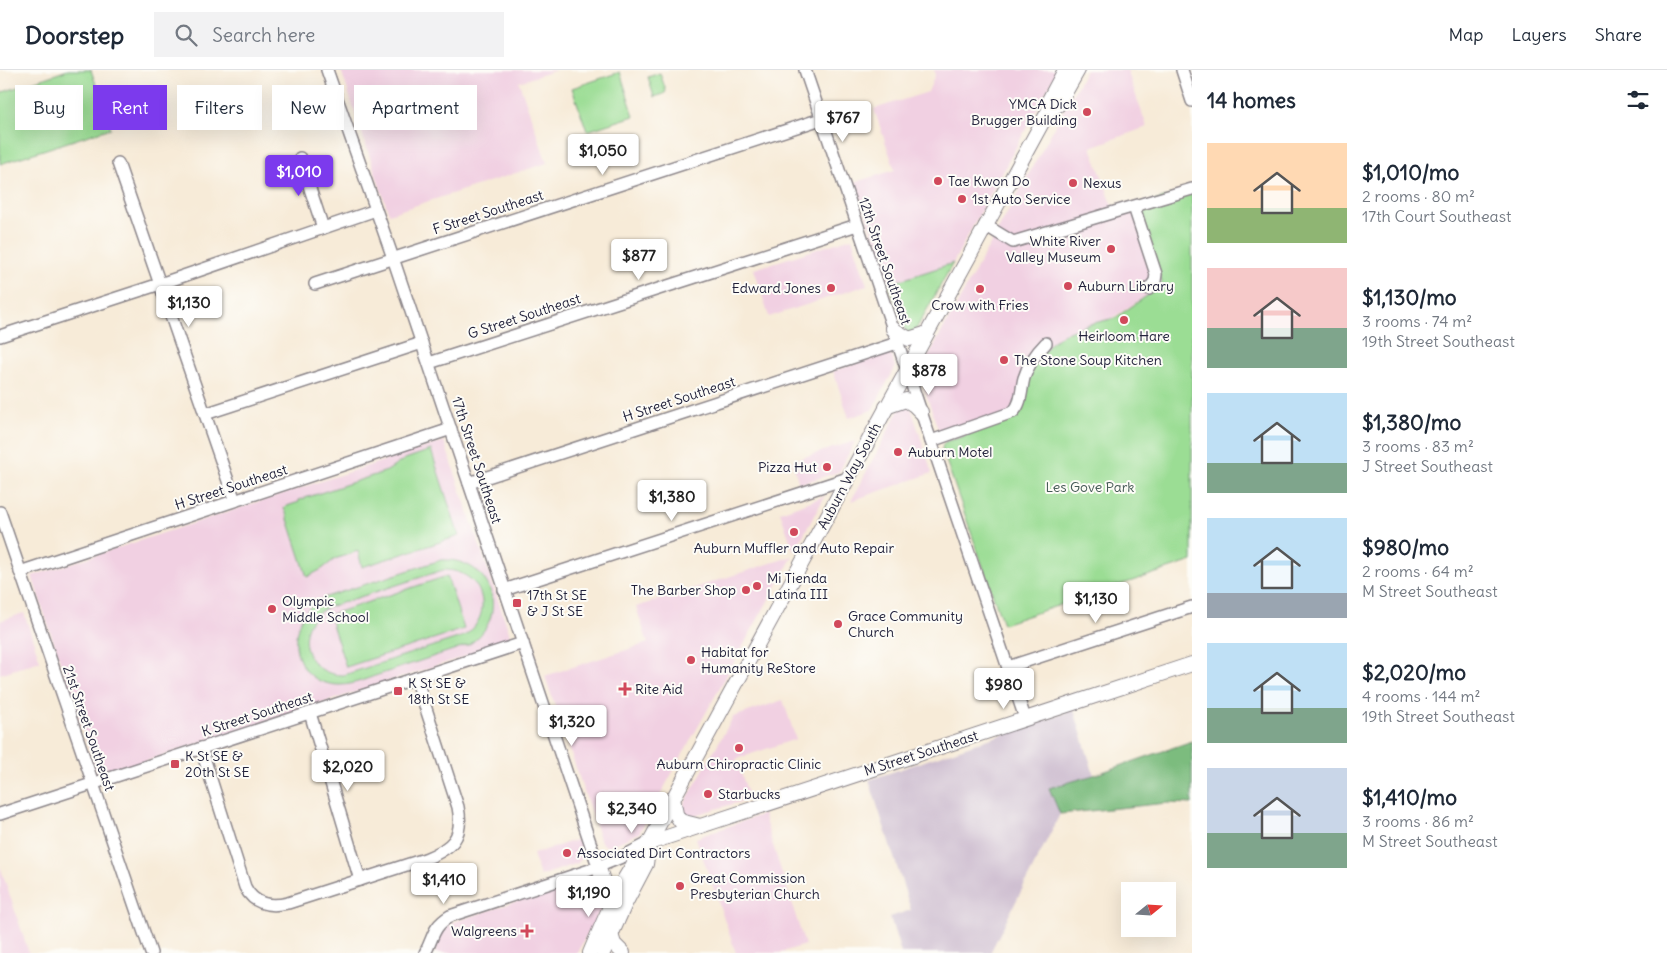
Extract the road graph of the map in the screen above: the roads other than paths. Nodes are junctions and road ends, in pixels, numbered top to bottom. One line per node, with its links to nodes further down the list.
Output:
1 (327, 70): 13 (street, 17th Street Southeast)
2 (805, 70): 8 (street, 12th Street Southeast)
3 (1065, 70): 7 (main road, Auburn Way South)
4 (1078, 70): 7 (main road, Auburn Way South)
5 (1182, 70): 6 (street)
6 (1192, 101)
7 (1048, 110): 15 (main road, Auburn Way South)
8 (821, 119): 14 (street, 12th Street Southeast); 17 (street, F Street Southeast)
9 (300, 158): 16 (street)
10 (118, 163): 18 (street)
11 (1192, 189): 12 (street)
12 (1134, 207): 15 (street); 20 (street)
13 (376, 210): 16 (street); 17 (street, 17th Street Southeast)
14 (857, 225): 21 (street, 12th Street Southeast); 27 (street, G Street Southeast)
15 (985, 226): 22 (main road, Auburn Way South)
16 (323, 228): 18 (street)
17 (393, 258): 19 (street, F Street Southeast); 24 (street, 17th Street Southeast)
18 (160, 284): 23 (street); 31 (street)
19 (316, 284)
20 (1149, 289)
21 (893, 330): 22 (main road); 26 (street, 12th Street Southeast)
22 (925, 334): 28 (main road, Auburn Way South)
23 (0, 336)
24 (422, 343): 27 (street, 17th Street Southeast); 31 (street)
25 (1046, 343): 33 (street)
26 (898, 344): 28 (street, 12th Street Southeast); 35 (street, H Street Southeast)
27 (429, 363): 32 (street, 17th Street Southeast)
28 (906, 369): 29 (main road, Auburn Way South); 30 (street, 12th Street Southeast)
29 (886, 407): 30 (main road); 34 (main road, Auburn Way South)
30 (921, 412): 33 (street, 12th Street Southeast)
31 (205, 414): 36 (street)
32 (451, 429): 35 (street, 17th Street Southeast); 36 (street, H Street Southeast)
33 (931, 441): 43 (street, 12th Street Southeast)
34 (848, 478): 39 (street); 49 (main road, Auburn Way South)
35 (469, 483): 39 (street, 17th Street Southeast)
36 (235, 501): 38 (street, H Street Southeast)
37 (0, 512): 38 (street, 21st Street Southeast)
38 (20, 572): 48 (street, 21st Street Southeast)
39 (504, 590): 41 (street, 17th Street Southeast)
40 (1192, 607): 43 (street)
41 (523, 643): 44 (street, K Street Southeast); 53 (street, 17th Street Southeast)
42 (1192, 664): 46 (main road, M Street Southeast)
43 (1008, 667): 46 (street, 12th Street Southeast)
44 (416, 678): 45 (street, K Street Southeast); 54 (street)
45 (310, 713): 47 (street, K Street Southeast); 54 (street)
46 (1025, 718): 51 (main road, M Street Southeast)
47 (201, 748): 48 (street, K Street Southeast); 54 (street)
48 (92, 784): 50 (street, K Street Southeast); 58 (street, 21st Street Southeast)
49 (673, 798): 51 (main road); 52 (main road, Auburn Way South)
50 (0, 814)
51 (700, 826): 52 (main road, M Street Southeast)
52 (649, 843): 53 (street, M Street Southeast); 55 (main road, Auburn Way South); 56 (main road, Auburn Way South)
53 (597, 863): 55 (main road); 59 (street, M Street Southeast)
54 (360, 880)
55 (609, 910): 57 (main road, Auburn Way South)
56 (611, 934): 62 (main road, Auburn Way South); 63 (main road)
57 (596, 938): 60 (street); 61 (main road, Auburn Way South)
58 (151, 953)
59 (425, 953)
60 (586, 953)
61 (590, 953)
62 (603, 953)
63 (623, 953)

